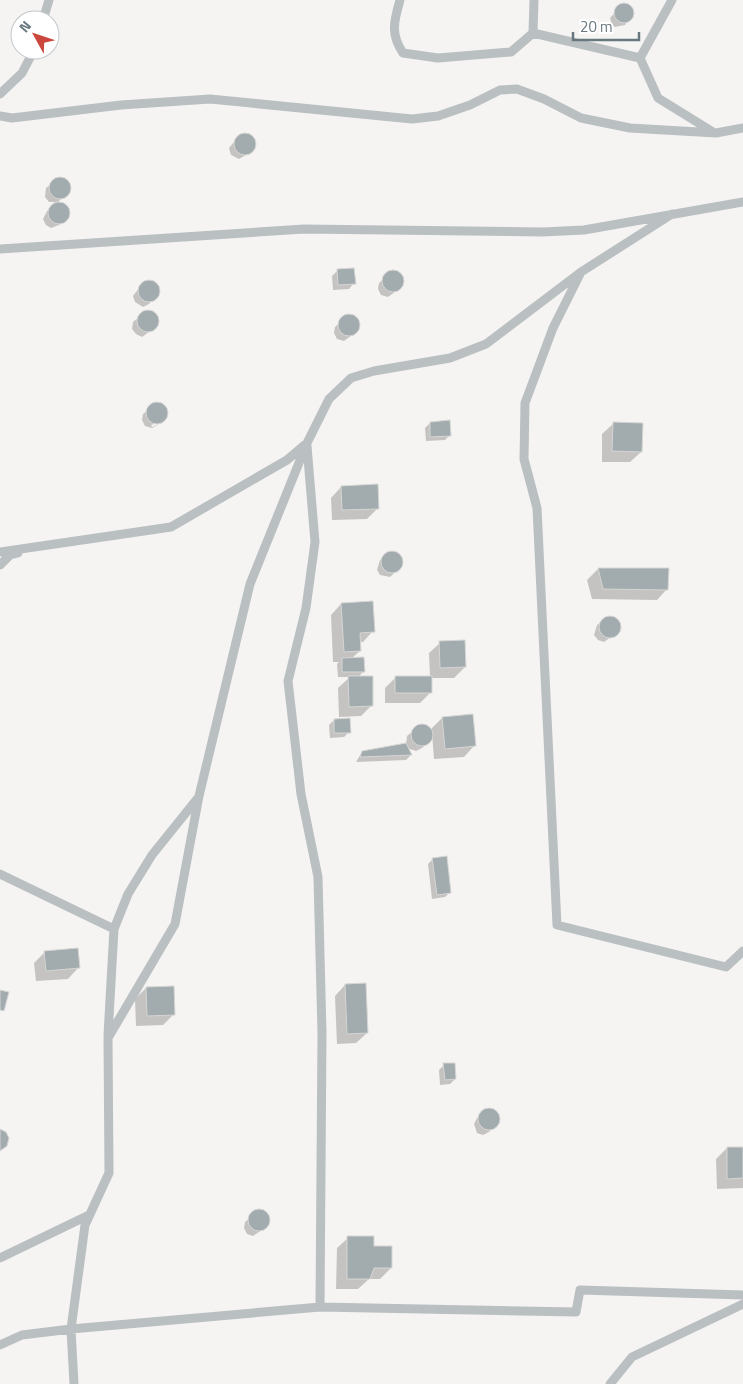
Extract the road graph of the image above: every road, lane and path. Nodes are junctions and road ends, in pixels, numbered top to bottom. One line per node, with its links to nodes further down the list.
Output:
1 (400, 0): 4 (street)
2 (534, 0): 4 (street)
3 (672, 0): 5 (street)
4 (533, 33): 5 (street)
5 (640, 58): 10 (street)
6 (29, 60): 7 (street)
7 (0, 94)
8 (0, 116): 10 (street)
9 (743, 128): 10 (street)
10 (716, 133)
11 (743, 202): 12 (street)
12 (672, 214): 13 (street); 14 (street)
13 (0, 249)
14 (581, 272): 15 (street); 22 (street)
15 (307, 443): 16 (street); 19 (street); 28 (street)
16 (57, 543): 17 (street); 18 (street)
17 (0, 552)
18 (0, 565)
19 (199, 796): 21 (street); 23 (street)
20 (0, 874): 21 (street)
21 (114, 929): 23 (street)
22 (743, 951)
23 (108, 1038): 24 (street)
24 (89, 1215): 25 (street); 29 (street)
25 (0, 1258)
26 (743, 1295): 28 (street)
27 (743, 1304): 32 (street)
28 (320, 1307): 29 (street)
29 (71, 1329): 30 (street); 31 (street)
30 (0, 1345)
31 (74, 1384)
32 (610, 1384)

